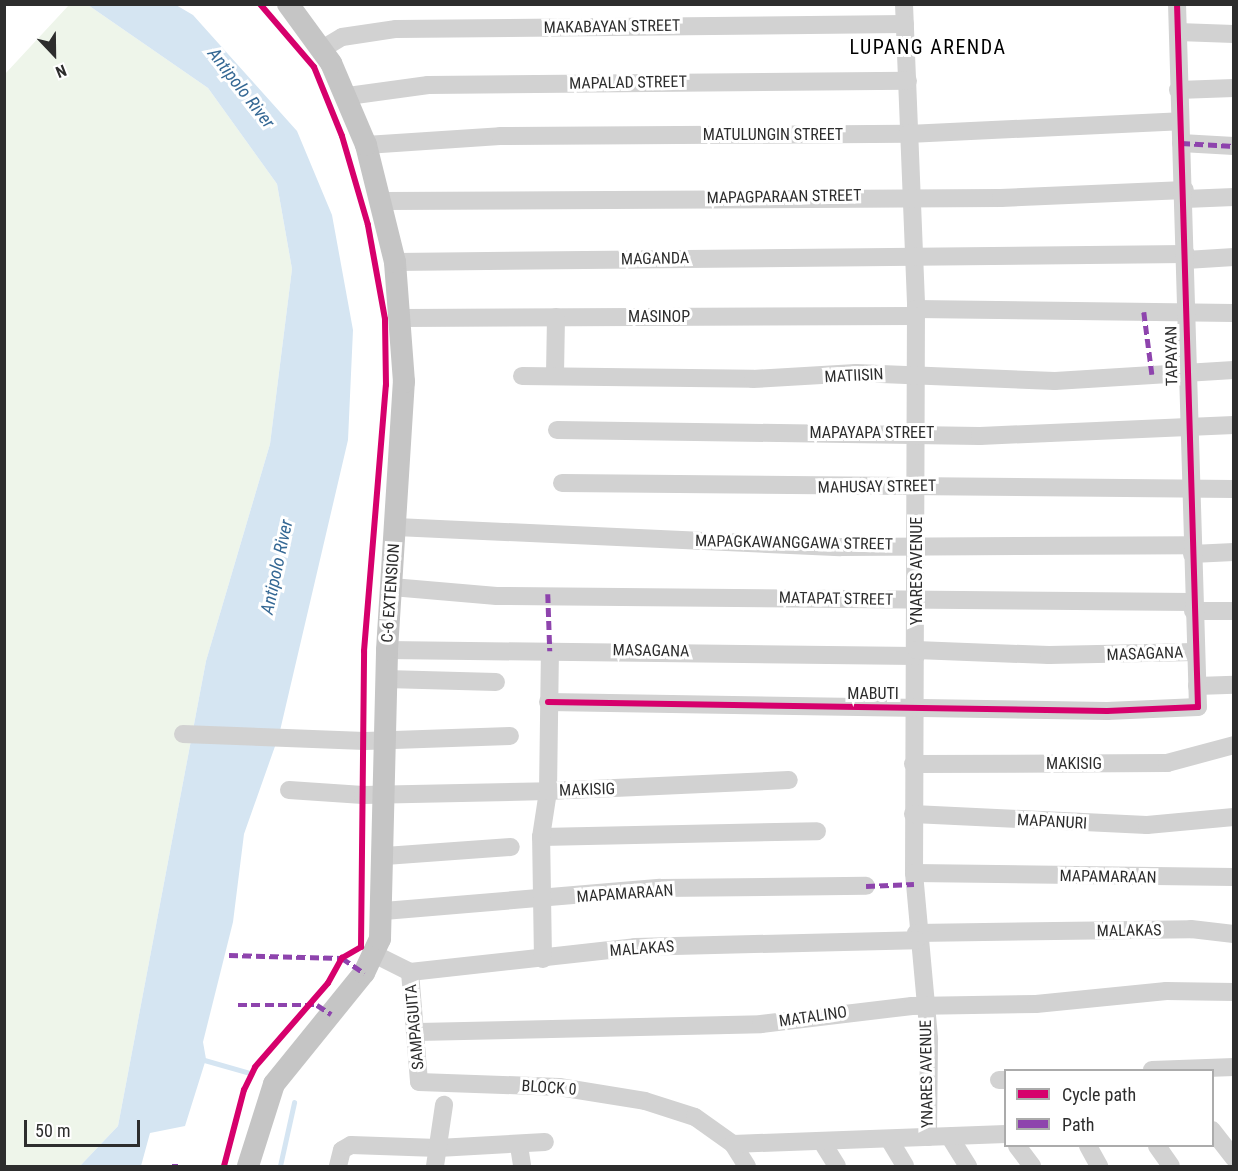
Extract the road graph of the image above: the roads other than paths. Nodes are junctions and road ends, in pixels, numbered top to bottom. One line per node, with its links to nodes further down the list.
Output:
1 (288, 4): 7 (main road, C-6 EXTENSION)
2 (904, 4): 4 (street, YNARES AVENUE)
3 (1177, 4): 5 (street, TAPAYAN)
4 (905, 24): 7 (street, MAKABAYAN STREET); 8 (street, YNARES AVENUE)
5 (1178, 32): 6 (street); 10 (street, TAPAYAN)
6 (1233, 34)
7 (322, 49): 11 (main road, C-6 EXTENSION)
8 (908, 81): 11 (street, MAPALAD STREET); 13 (street, YNARES AVENUE)
9 (1233, 88): 10 (street)
10 (1178, 90): 12 (street, TAPAYAN)
11 (348, 96): 15 (main road, C-6 EXTENSION)
12 (1180, 121): 13 (street, MATULUNGIN STREET); 14 (street, TAPAYAN)
13 (908, 134): 15 (street, MATULUNGIN STREET); 18 (street, YNARES AVENUE)
14 (1181, 142): 16 (street); 17 (street, TAPAYAN)
15 (366, 146): 20 (main road, C-6 EXTENSION)
16 (1233, 146)
17 (1185, 195): 18 (street, MAPAGPARAAN STREET); 19 (street, MAPAGPARAAN STREET); 22 (street, TAPAYAN)
18 (909, 196): 20 (street, MAPAGPARAAN STREET); 21 (street, YNARES AVENUE)
19 (1233, 197)
20 (382, 201): 24 (main road, C-6 EXTENSION)
21 (914, 257): 22 (street); 24 (street, MAGANDA); 27 (street, YNARES AVENUE)
22 (1186, 257): 23 (street); 25 (street, TAPAYAN)
23 (1233, 257)
24 (395, 262): 29 (main road, C-6 EXTENSION)
25 (1185, 311): 26 (street, MASINOP); 27 (street, MASINOP); 33 (street, TAPAYAN)
26 (1233, 312)
27 (916, 313): 28 (street, MASINOP); 32 (street, YNARES AVENUE)
28 (556, 317): 29 (street, MASINOP); 31 (street)
29 (402, 318): 43 (main road, C-6 EXTENSION)
30 (1233, 370): 33 (street, MATIISIN)
31 (555, 374): 32 (street, MATIISIN); 34 (street, MATIISIN)
32 (913, 374): 33 (street, MATIISIN); 38 (street, YNARES AVENUE)
33 (1185, 374): 36 (street, TAPAYAN)
34 (522, 376)
35 (1233, 425): 36 (street, MAPAYAPA STREET)
36 (1188, 428): 38 (street, MAPAYAPA STREET); 42 (street, TAPAYAN)
37 (557, 430): 38 (street, MAPAYAPA STREET)
38 (914, 431): 40 (street, YNARES AVENUE)
39 (562, 483): 40 (street, MAHUSAY STREET)
40 (916, 486): 42 (street, MAHUSAY STREET); 44 (street, YNARES AVENUE)
41 (1233, 489): 42 (street, MAHUSAY STREET)
42 (1192, 492): 45 (street, TAPAYAN)
43 (396, 527): 44 (street, MAPAGKAWANGGAWA STREET); 47 (main road, C-6 EXTENSION)
44 (918, 544): 45 (street, MAPAGKAWANGGAWA STREET); 48 (street, YNARES AVENUE)
45 (1192, 549): 46 (street, MAPAGKAWANGGAWA STREET); 49 (street, TAPAYAN)
46 (1233, 552)
47 (392, 587): 48 (street, MATAPAT STREET); 51 (main road, C-6 EXTENSION)
48 (917, 600): 49 (street, MATAPAT STREET); 54 (street, YNARES AVENUE)
49 (1192, 606): 50 (street, MATAPAT STREET); 53 (street, TAPAYAN)
50 (1233, 611)
51 (387, 650): 52 (street, MASAGANA); 55 (main road, C-6 EXTENSION)
52 (550, 651): 54 (street, MASAGANA); 59 (street)
53 (1195, 652): 54 (street, MASAGANA); 58 (street, TAPAYAN)
54 (916, 653): 61 (street, YNARES AVENUE)
55 (386, 680): 56 (street); 64 (main road, C-6 EXTENSION)
56 (496, 682)
57 (1233, 685): 58 (street)
58 (1197, 686): 60 (street, TAPAYAN)
59 (548, 702): 61 (street, MABUTI); 69 (street)
60 (1198, 707): 61 (street, MABUTI)
61 (914, 708): 66 (street, YNARES AVENUE)
62 (183, 734): 64 (street)
63 (510, 736): 64 (street)
64 (384, 740): 70 (main road, C-6 EXTENSION)
65 (1233, 745): 66 (street, MAKISIG)
66 (913, 764): 71 (street, YNARES AVENUE)
67 (789, 780): 69 (street, MAKISIG)
68 (289, 790): 70 (street, MAKISIG)
69 (548, 791): 70 (street, MAKISIG); 74 (street)
70 (385, 793): 76 (main road, C-6 EXTENSION)
71 (913, 814): 72 (street, MAPANURI); 77 (street, YNARES AVENUE)
72 (1233, 817)
73 (817, 831): 74 (street)
74 (541, 837): 80 (street)
75 (511, 847): 76 (street)
76 (385, 856): 81 (main road, C-6 EXTENSION)
77 (914, 873): 78 (street, MAPAMARAAN); 83 (street, YNARES AVENUE)
78 (1233, 877)
79 (866, 886): 80 (street, MAPAMARAAN)
80 (541, 901): 81 (street, MAPAMARAAN); 85 (street)
81 (384, 911): 84 (main road, C-6 EXTENSION)
82 (1233, 934): 83 (street, MALAKAS)
83 (916, 936): 85 (street, MALAKAS); 88 (street, YNARES AVENUE)
84 (374, 954): 86 (street); 108 (main road, C-6 EXTENSION)
85 (543, 959): 86 (street, MALAKAS)
86 (410, 972): 89 (street, SAMPAGUITA)
87 (1233, 992): 88 (street, MATALINO)
88 (924, 1006): 89 (street, MATALINO); 96 (street, YNARES AVENUE)
89 (418, 1032): 92 (street, SAMPAGUITA)
90 (1233, 1067): 91 (street)
91 (1181, 1068)
92 (419, 1082): 101 (street, BLOCK 0)
93 (444, 1105): 106 (street)
94 (1214, 1133): 107 (street)
95 (1004, 1134): 98 (street)
96 (928, 1137): 97 (street); 98 (street)
97 (889, 1139): 100 (street); 114 (street)
98 (951, 1139): 115 (street)
99 (545, 1142): 102 (street)
100 (822, 1142): 101 (street); 113 (street)
101 (733, 1144): 112 (street)
102 (519, 1146): 106 (street); 111 (street)
103 (1018, 1147): 116 (street)
104 (1089, 1147): 117 (street)
105 (1158, 1147): 118 (street)
106 (438, 1148): 109 (street); 110 (street)
107 (1233, 1158)
108 (248, 1167)
109 (338, 1167)
110 (435, 1167)
111 (522, 1167)
112 (747, 1167)
113 (837, 1167)
114 (904, 1167)
115 (968, 1167)
116 (1032, 1167)
117 (1099, 1167)
118 (1172, 1167)

